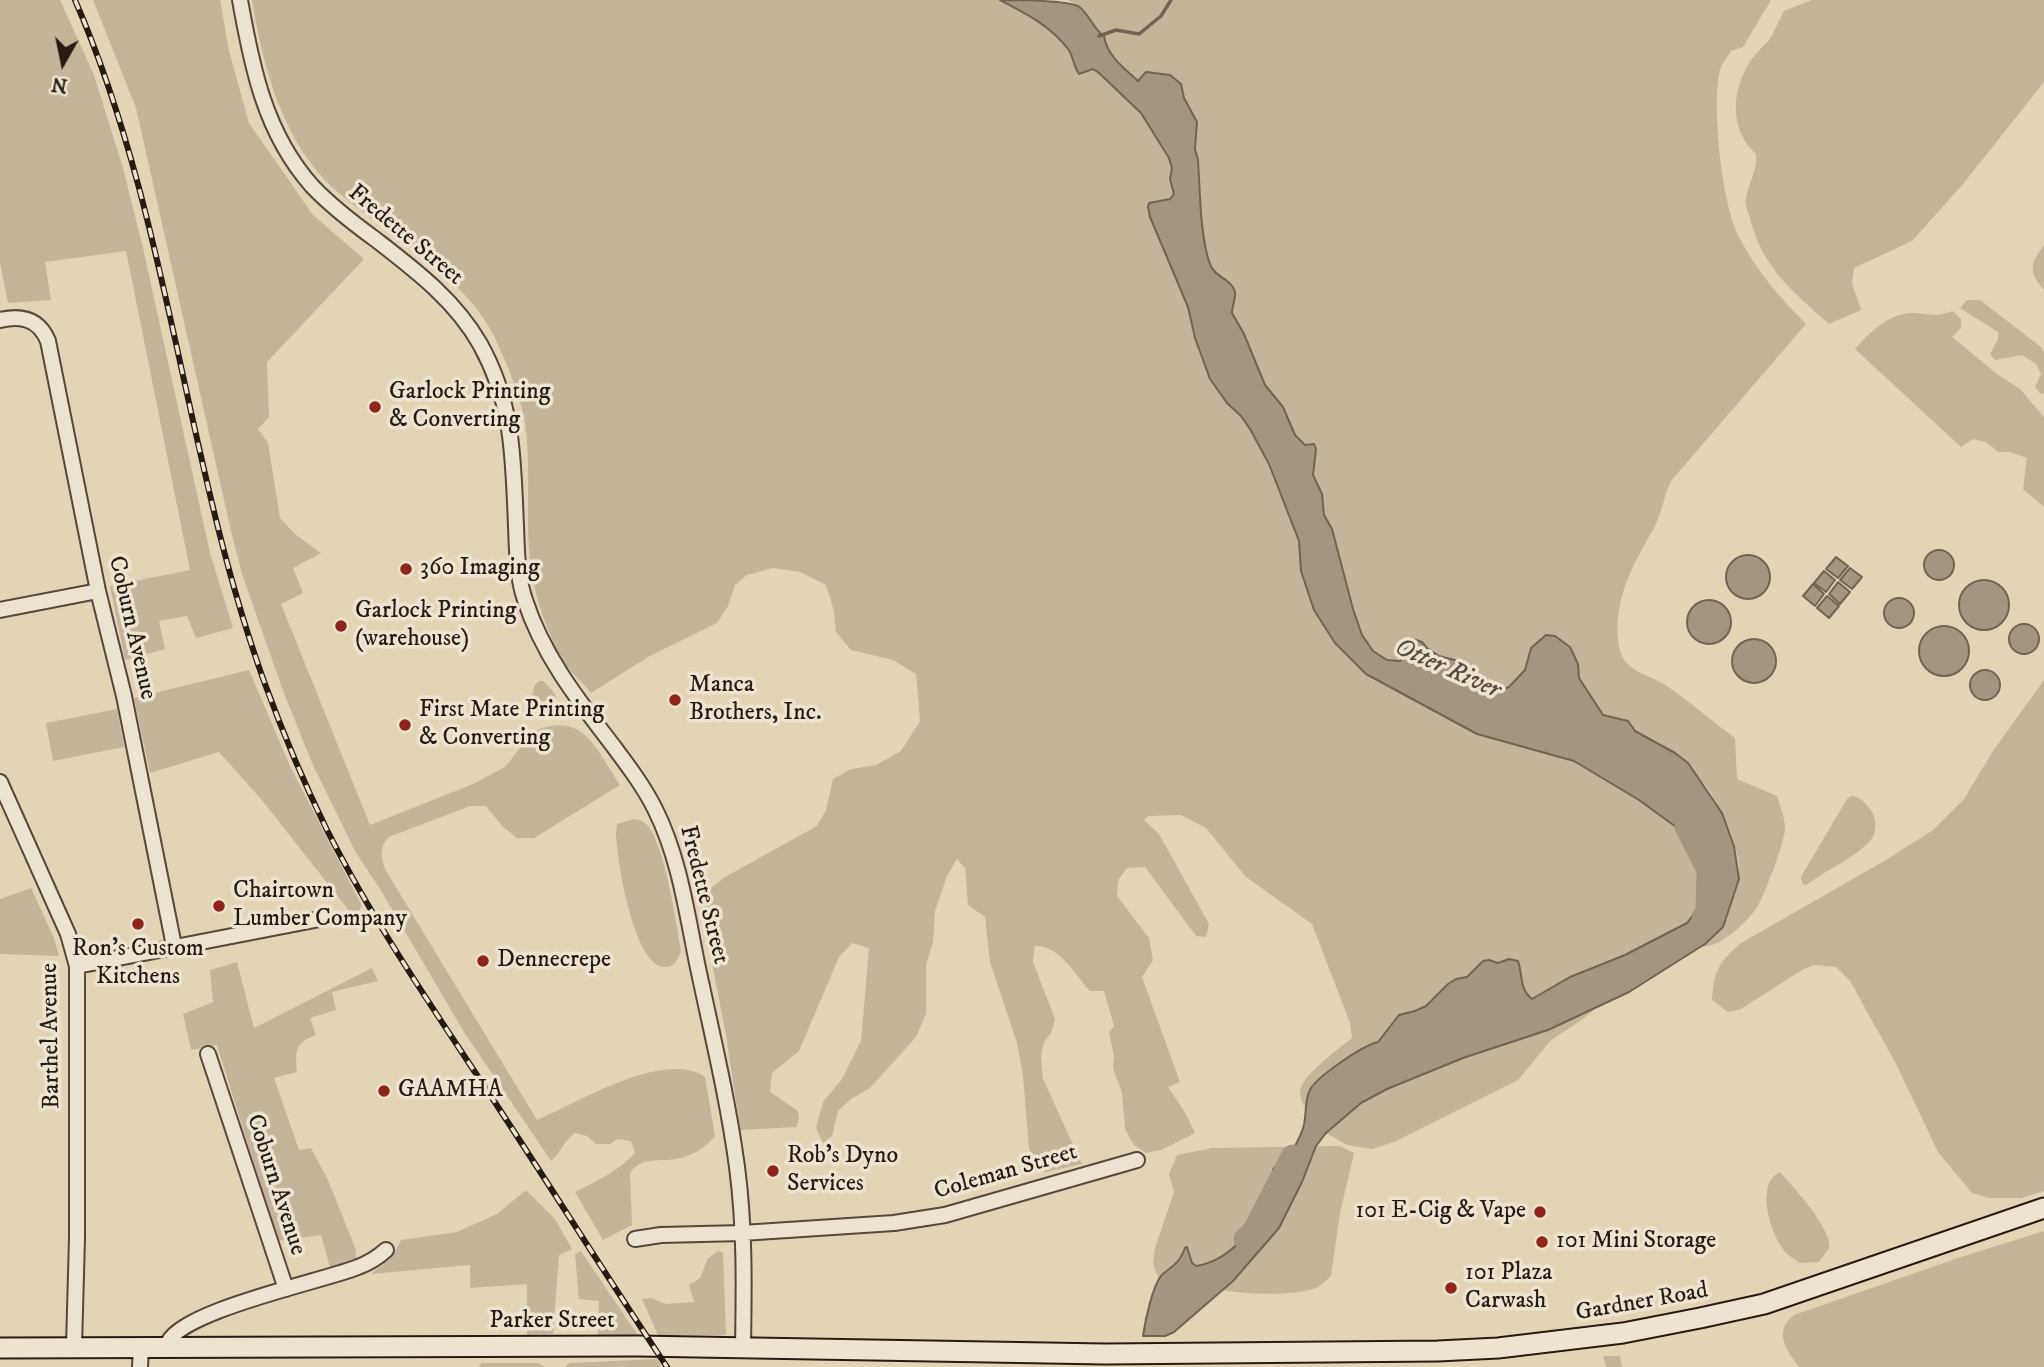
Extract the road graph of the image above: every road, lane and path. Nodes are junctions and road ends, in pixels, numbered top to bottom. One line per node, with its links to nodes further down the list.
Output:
1 (240, 0): 12 (street, Fredette Street)
2 (0, 320): 3 (street, Coburn Avenue)
3 (98, 591): 4 (street); 7 (street, Coburn Avenue)
4 (0, 610)
5 (0, 782): 8 (street, Barthel Avenue)
6 (325, 918): 7 (street)
7 (174, 946): 8 (street)
8 (77, 965): 16 (street, Barthel Avenue)
9 (208, 1054): 15 (street, Coburn Avenue)
10 (1136, 1160): 12 (street, Coleman Street)
11 (2044, 1208): 21 (main road, Gardner Road)
12 (742, 1233): 13 (street, Coleman Street); 19 (street, Fredette Street)
13 (635, 1239)
14 (386, 1250): 15 (street)
15 (286, 1289): 18 (street)
16 (74, 1346): 17 (main road, Parker Street); 20 (main road, Parker Street)
17 (141, 1346): 18 (main road, Parker Street); 22 (street)
18 (167, 1346): 19 (main road, Parker Street)
19 (743, 1347): 21 (main road, Parker Street)
20 (0, 1348)
21 (1105, 1354)
22 (140, 1367)

